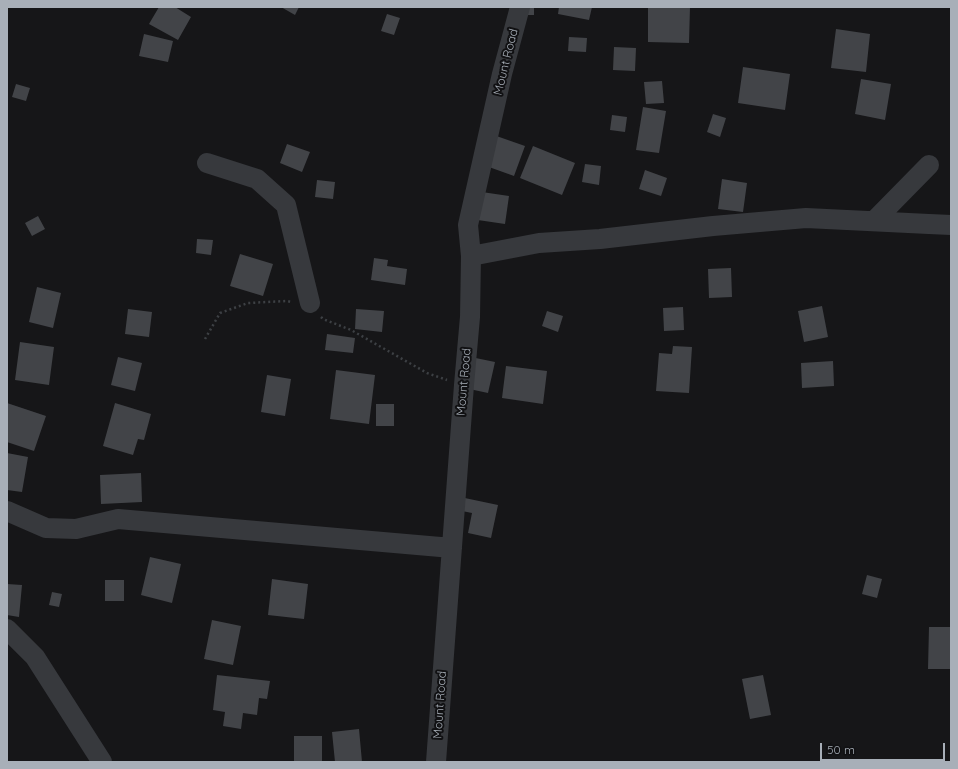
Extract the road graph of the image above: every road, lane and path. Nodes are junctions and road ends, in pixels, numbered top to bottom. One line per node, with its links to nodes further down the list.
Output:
1 (520, 7): 6 (street, Mount Road)
2 (207, 163): 7 (street)
3 (929, 165): 4 (street)
4 (874, 221): 5 (street); 6 (street)
5 (951, 225)
6 (472, 256): 9 (street, Mount Road)
7 (310, 303): 8 (path); 9 (path)
8 (205, 339)
9 (464, 385): 11 (street, Mount Road)
10 (7, 511): 11 (street)
11 (452, 548): 14 (street, Mount Road)
12 (7, 629): 13 (street)
13 (102, 762)
14 (436, 762)

